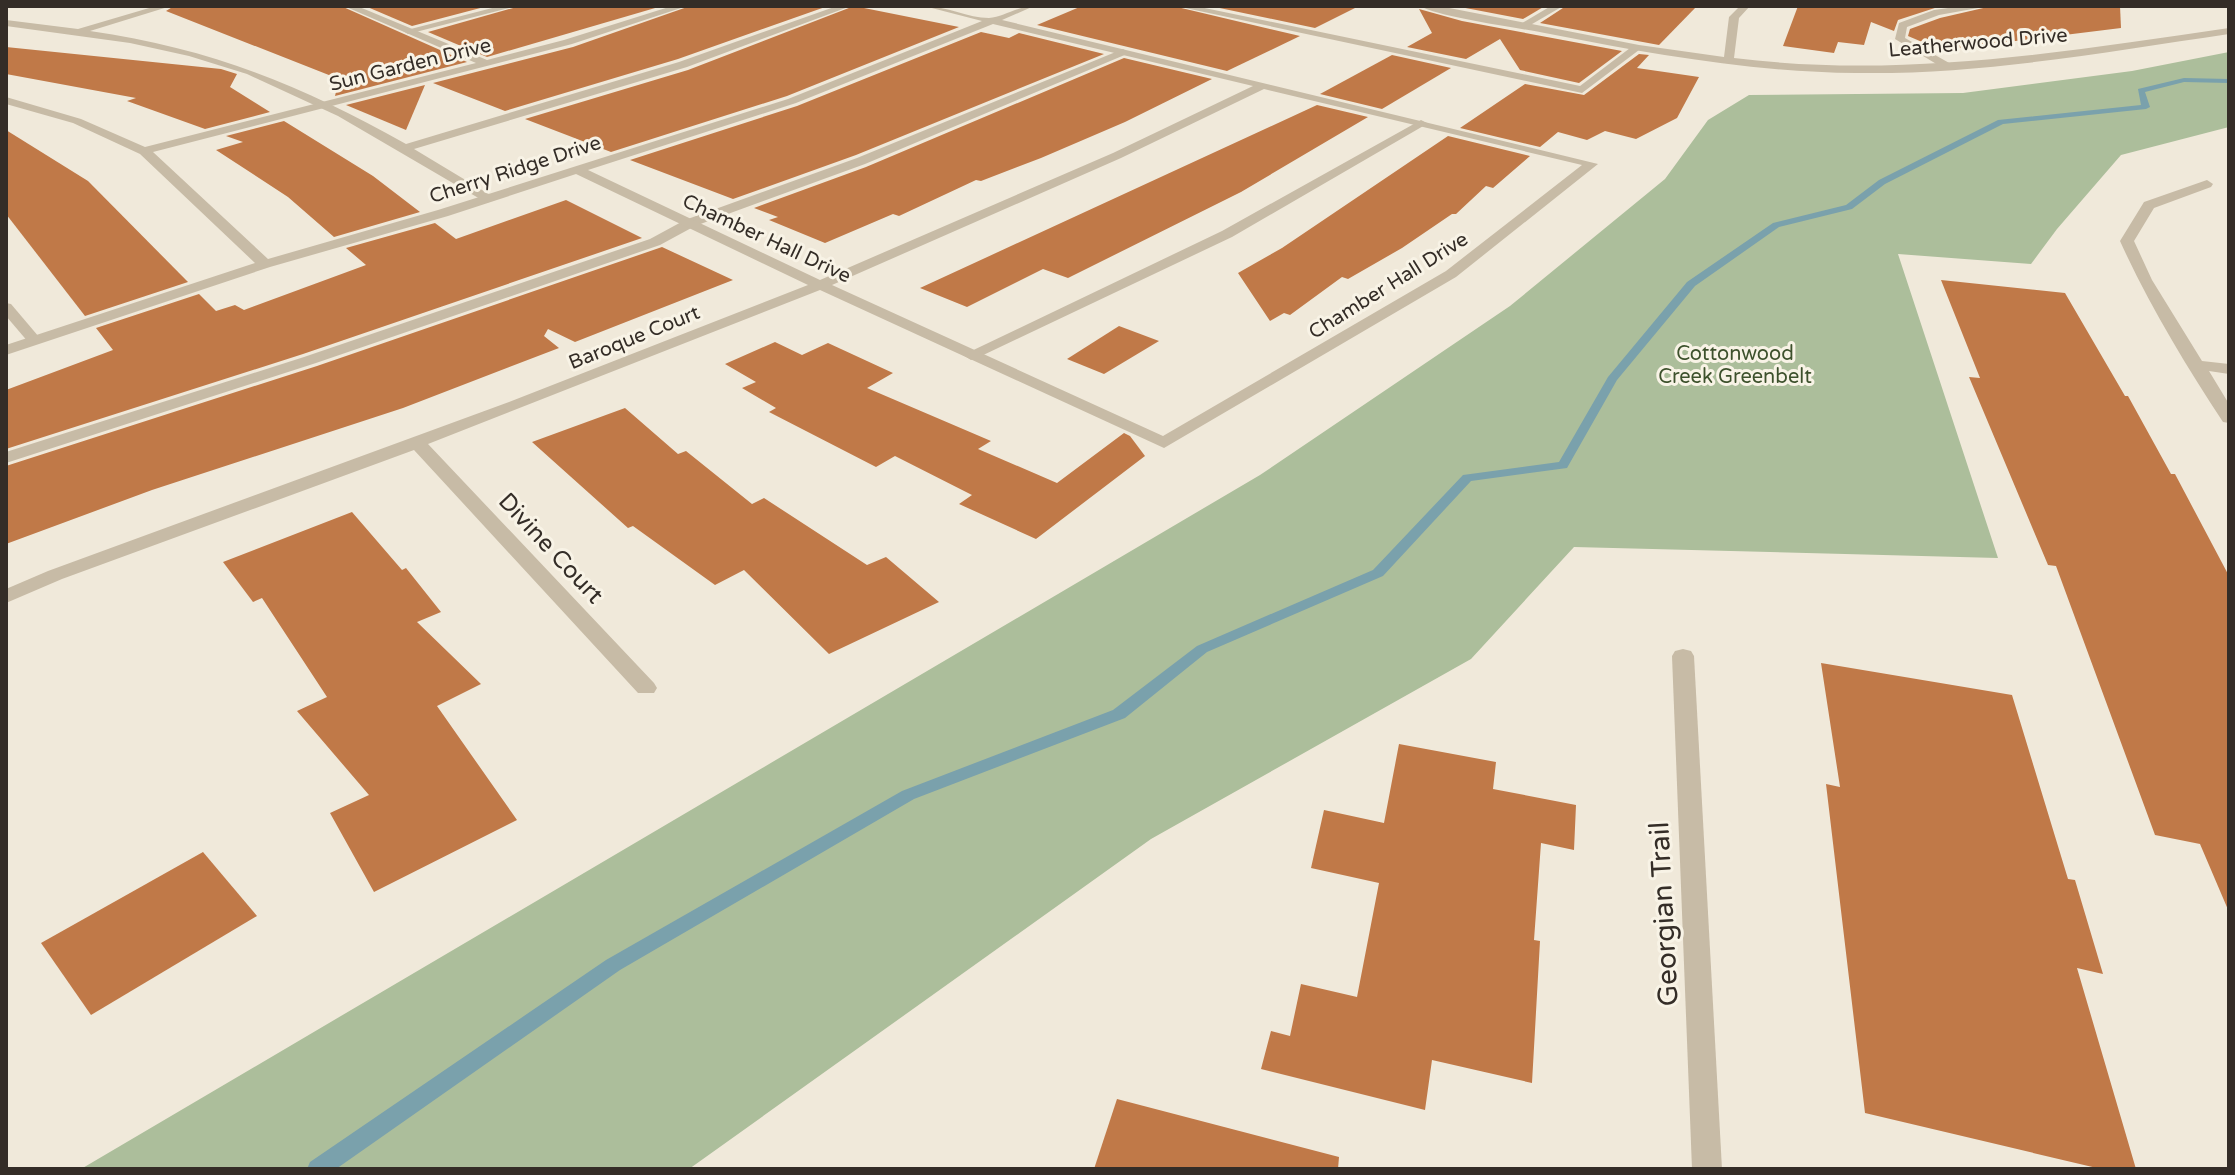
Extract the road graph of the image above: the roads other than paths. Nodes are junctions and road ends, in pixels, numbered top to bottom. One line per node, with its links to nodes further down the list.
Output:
1 (166, 6): 16 (street)
2 (349, 6): 17 (street)
3 (512, 6): 17 (street)
4 (682, 6): 22 (street, Sun Garden Drive)
5 (846, 6): 28 (street)
6 (929, 6): 13 (street, Chamber Hall Drive)
7 (1029, 6): 13 (street, Cherry Ridge Drive)
8 (1181, 6): 19 (street)
9 (1425, 6): 15 (street, Leatherwood Drive)
10 (1558, 6): 15 (street)
11 (1745, 6): 21 (street)
12 (1984, 6): 23 (street)
13 (991, 20): 20 (street, Chamber Hall Drive); 30 (street, Cherry Ridge Drive)
14 (6, 23): 16 (street)
15 (1524, 25): 19 (street, Leatherwood Drive)
16 (79, 31): 26 (street)
17 (408, 31): 22 (street)
18 (2229, 31): 23 (street, Leatherwood Drive)
19 (1638, 47): 21 (street, Leatherwood Drive)
20 (1123, 52): 24 (street, Chamber Hall Drive); 33 (street)
21 (1729, 61): 23 (street, Leatherwood Drive)
22 (486, 63): 26 (street, Sun Garden Drive)
23 (1947, 66)
24 (1264, 85): 27 (street, Chamber Hall Drive); 35 (street, Baroque Court)
25 (6, 100): 29 (street)
26 (323, 105): 28 (street); 29 (street, Sun Garden Drive)
27 (1421, 123): 39 (street); 39 (street, Chamber Hall Drive)
28 (407, 147): 32 (street)
29 (144, 151): 34 (street)
30 (577, 170): 32 (street, Cherry Ridge Drive); 33 (street, Chamber Hall Drive)
31 (2207, 184): 40 (street)
32 (487, 199): 34 (street, Cherry Ridge Drive)
33 (690, 223): 35 (street, Chamber Hall Drive); 44 (street)
34 (265, 264): 37 (street, Cherry Ridge Drive)
35 (818, 284): 39 (street, Chamber Hall Drive); 43 (street, Baroque Court)
36 (6, 307): 37 (street)
37 (34, 340): 38 (street, Cherry Ridge Drive)
38 (6, 350)
39 (971, 355)
40 (2195, 365): 41 (street); 42 (street)
41 (2229, 369)
42 (2229, 418)
43 (417, 443): 45 (street, Baroque Court); 47 (street, Divine Court)
44 (6, 458)
45 (6, 597)
46 (1683, 656): 48 (street, Georgian Trail)
47 (646, 688)
48 (1707, 1169)

